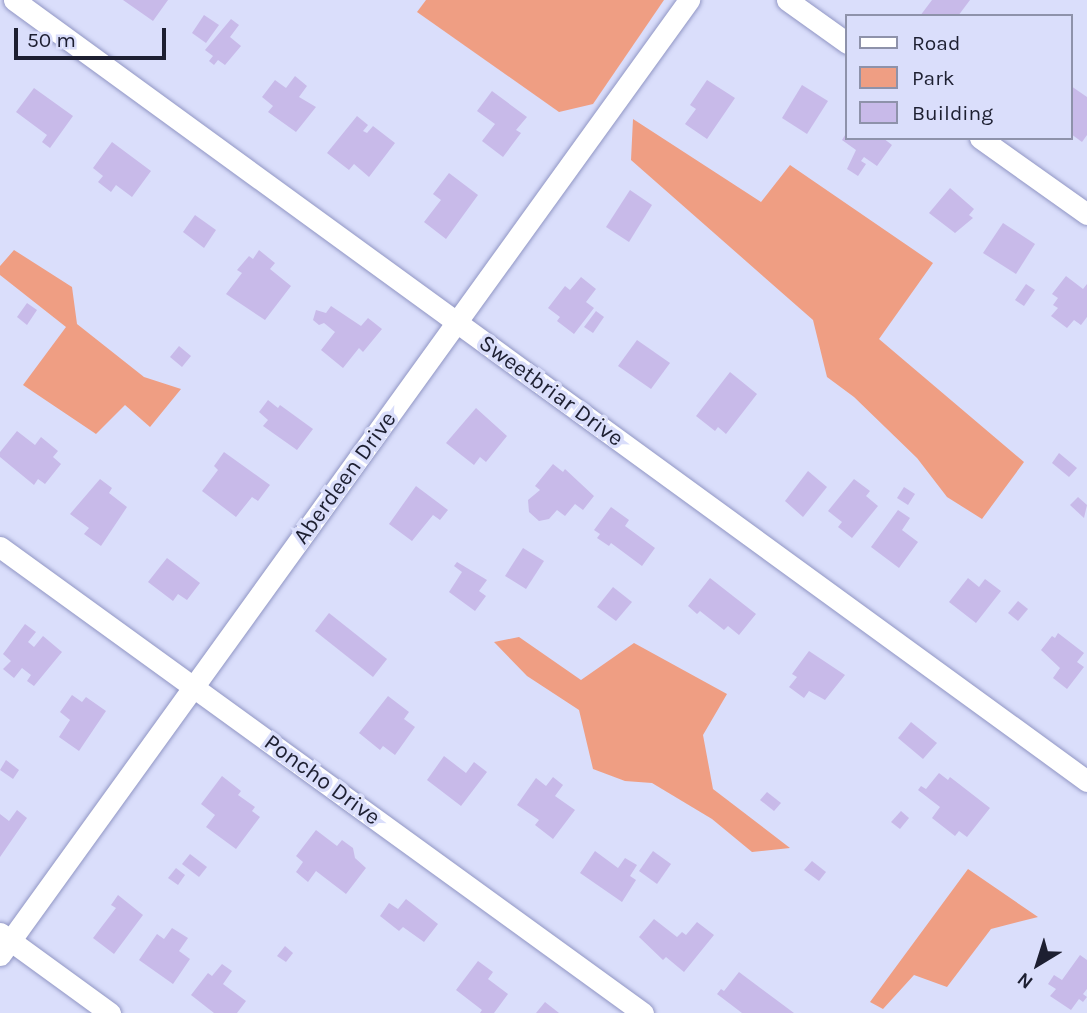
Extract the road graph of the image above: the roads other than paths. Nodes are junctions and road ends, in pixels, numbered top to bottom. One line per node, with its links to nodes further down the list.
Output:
1 (14, 0): 7 (street, Sweetbriar Drive)
2 (689, 0): 7 (street, Aberdeen Drive)
3 (787, 0): 4 (street)
4 (846, 42)
5 (983, 140): 6 (street)
6 (1087, 214)
7 (456, 322): 9 (street, Aberdeen Drive); 10 (street, Sweetbriar Drive)
8 (0, 547): 9 (street, Poncho Drive)
9 (194, 688): 11 (street, Aberdeen Drive); 13 (street, Poncho Drive)
10 (1087, 781)
11 (3, 943): 12 (street)
12 (110, 1013)
13 (643, 1013)

